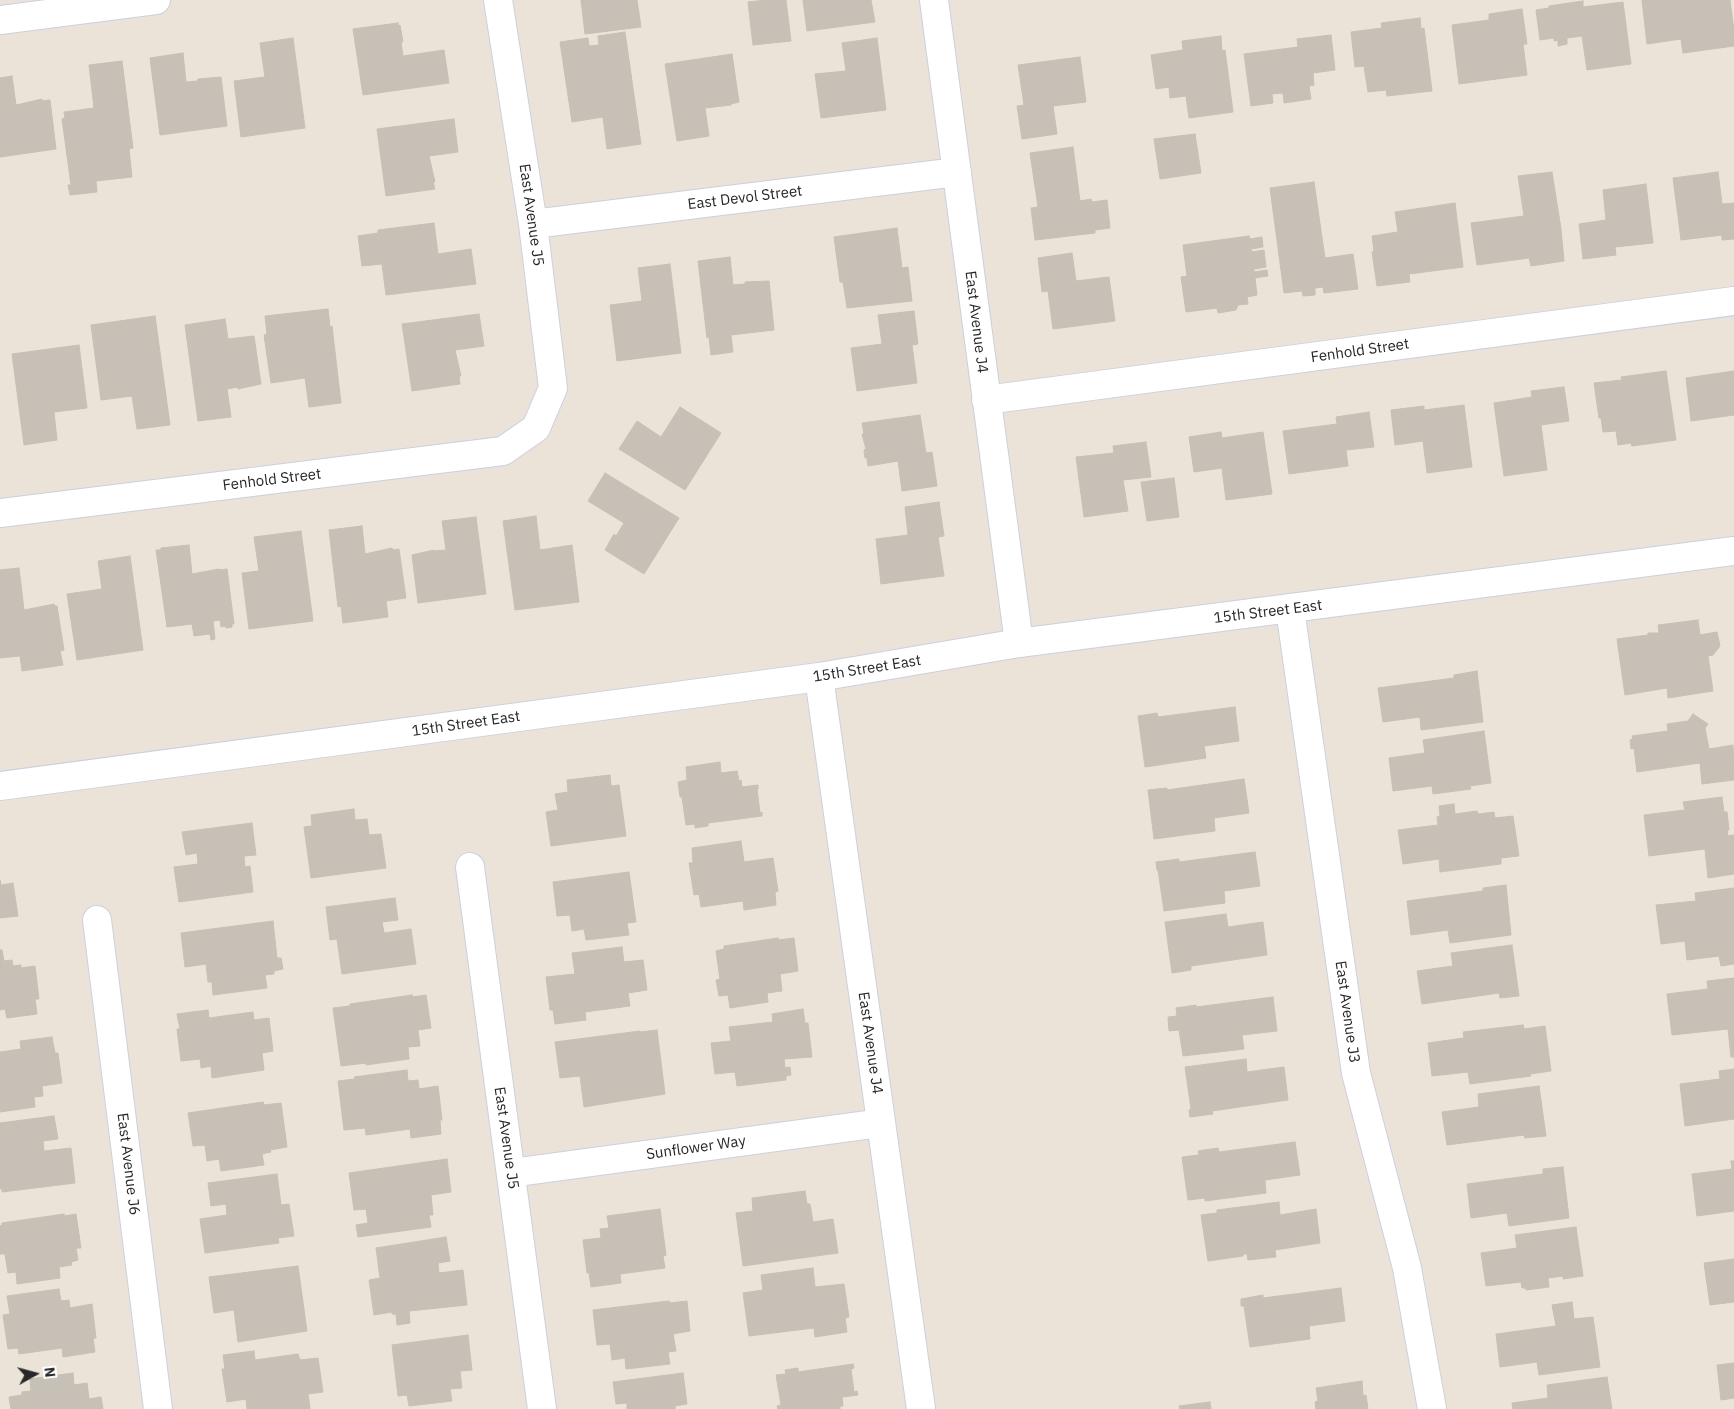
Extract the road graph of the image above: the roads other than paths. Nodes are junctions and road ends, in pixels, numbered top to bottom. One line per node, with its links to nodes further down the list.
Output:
1 (156, 0): 4 (street)
2 (498, 0): 7 (street, East Avenue J5)
3 (934, 0): 6 (street, East Avenue J4)
4 (25, 8): 5 (street)
5 (0, 20)
6 (957, 172): 7 (street, East Devol Street); 9 (street, East Avenue J4)
7 (533, 224): 10 (street, East Avenue J5)
8 (1734, 301): 9 (street, Fenhold Street)
9 (986, 400): 14 (street, East Avenue J4)
10 (536, 428): 11 (street, Fenhold Street)
11 (0, 513)
12 (1734, 551): 13 (street, 15th Street East)
13 (1290, 609): 14 (street, 15th Street East); 24 (street, East Avenue J3)
14 (1019, 643): 15 (street, 15th Street East)
15 (819, 677): 16 (street, 15th Street East); 19 (street, East Avenue J4)
16 (0, 786)
17 (470, 867): 20 (street, East Avenue J5)
18 (97, 920): 21 (street, East Avenue J6)
19 (881, 1123): 20 (street, Sunflower Way); 23 (street, East Avenue J4)
20 (511, 1173): 22 (street, East Avenue J5)
21 (158, 1409)
22 (542, 1409)
23 (921, 1409)
24 (1432, 1409)

